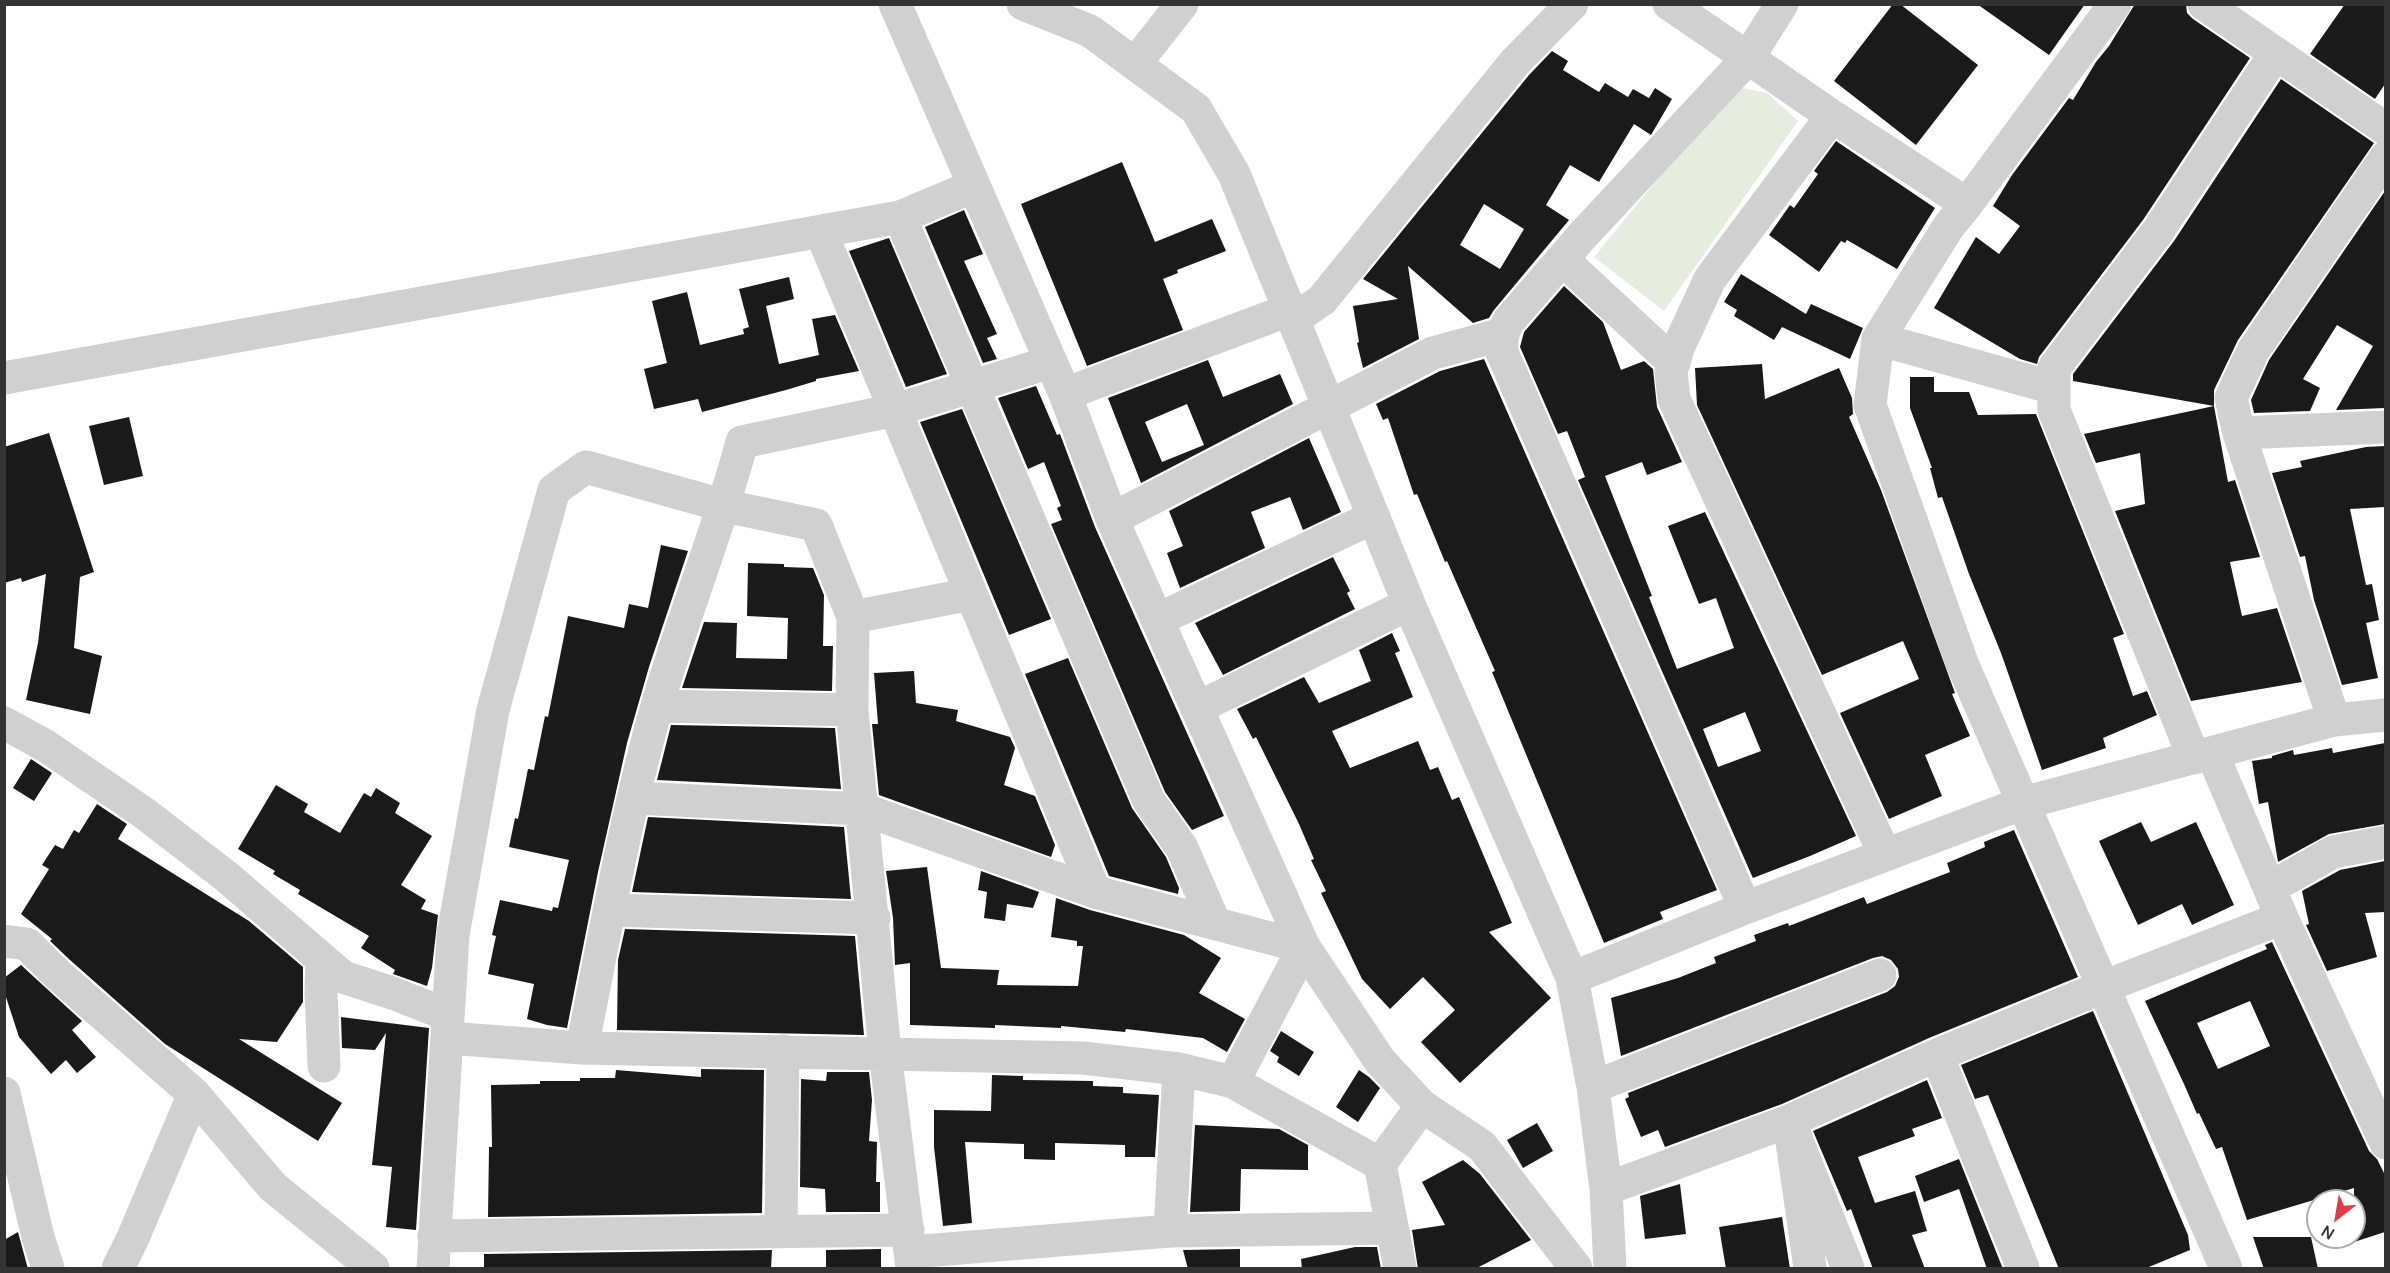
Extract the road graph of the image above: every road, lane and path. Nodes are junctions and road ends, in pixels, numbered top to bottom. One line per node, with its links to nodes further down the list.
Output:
1 (895, 4): 15 (street)
2 (1023, 4): 11 (street)
3 (1182, 4): 11 (street)
4 (1572, 4): 20 (street)
5 (1669, 4): 10 (street)
6 (1782, 4): 10 (street)
7 (2115, 4): 16 (street)
8 (2204, 4): 9 (street)
9 (2275, 54): 13 (street); 27 (street)
10 (1748, 58): 12 (street); 19 (street)
11 (1135, 64): 20 (street)
12 (1832, 116): 16 (street); 24 (street)
13 (2385, 129)
14 (2385, 157): 32 (street)
15 (974, 186): 17 (street); 23 (street)
16 (1967, 204): 22 (street)
17 (900, 217): 18 (street); 26 (street)
18 (821, 232): 25 (street); 30 (street)
19 (1562, 259): 21 (street); 24 (street)
20 (1291, 315): 28 (street); 29 (street)
21 (1503, 334): 29 (street); 54 (street)
22 (1878, 339): 27 (street); 48 (street)
23 (1052, 362): 26 (street); 28 (street)
24 (1674, 363): 51 (street)
25 (4, 378)
26 (971, 387): 30 (street); 58 (street)
27 (2054, 388): 46 (street)
28 (1065, 394): 35 (street)
29 (1329, 406): 34 (street); 35 (street)
30 (895, 410): 33 (street); 36 (street)
31 (2385, 427): 32 (street)
32 (2239, 433): 44 (street)
33 (725, 506): 38 (street); 40 (street); 65 (street)
34 (1374, 518): 37 (street); 39 (street)
35 (1112, 519): 39 (street)
36 (971, 594): 38 (street); 53 (street)
37 (1409, 604): 41 (street); 63 (street)
38 (854, 617): 42 (street)
39 (1157, 620): 41 (street)
40 (657, 706): 42 (street); 47 (street)
41 (1197, 708): 60 (street)
42 (852, 710): 49 (street)
43 (2385, 715): 44 (street)
44 (2334, 720): 46 (street)
45 (4, 723): 61 (street)
46 (2203, 755): 48 (street); 52 (street)
47 (634, 798): 49 (street); 55 (street)
48 (2023, 803): 51 (street); 64 (street)
49 (862, 809): 53 (street); 56 (street)
50 (2385, 842): 52 (street)
51 (1885, 855): 54 (street)
52 (2270, 888): 57 (street)
53 (1095, 892): 58 (street)
54 (1745, 908): 63 (street)
55 (610, 910): 56 (street); 66 (street)
56 (874, 918): 68 (street)
57 (2282, 918): 64 (street); 78 (street)
58 (1215, 924): 60 (street)
59 (4, 941): 75 (street)
60 (1304, 947): 72 (street); 76 (street)
61 (322, 959): 65 (street); 70 (street)
62 (1880, 975): 73 (street)
63 (1572, 978): 73 (street)
64 (2103, 987): 69 (street); 97 (street)
65 (447, 1027): 66 (street); 85 (street)
66 (582, 1048): 67 (street)
67 (783, 1051): 68 (street); 84 (street)
68 (885, 1053): 71 (street); 86 (street)
69 (1937, 1055): 77 (street); 96 (street)
70 (324, 1066)
71 (1179, 1070): 72 (street); 83 (street)
72 (1233, 1082): 79 (street)
73 (1593, 1087): 81 (street)
74 (4, 1093): 80 (street)
75 (194, 1094): 88 (street); 89 (street)
76 (1422, 1106): 79 (street); 92 (street)
77 (1789, 1121): 81 (street); 94 (street); 95 (street)
78 (2385, 1143)
79 (1380, 1164): 82 (street)
80 (13, 1174): 87 (street)
81 (1606, 1189): 93 (street)
82 (1391, 1228): 83 (street); 91 (street)
83 (1170, 1231): 86 (street)
84 (781, 1232): 85 (street); 86 (street)
85 (434, 1236): 90 (street)
86 (910, 1250)
87 (48, 1269)
88 (118, 1269)
89 (373, 1269)
90 (433, 1269)
91 (1400, 1269)
92 (1576, 1269)
93 (1610, 1269)
94 (1810, 1269)
95 (1848, 1269)
96 (2023, 1269)
97 (2226, 1269)

